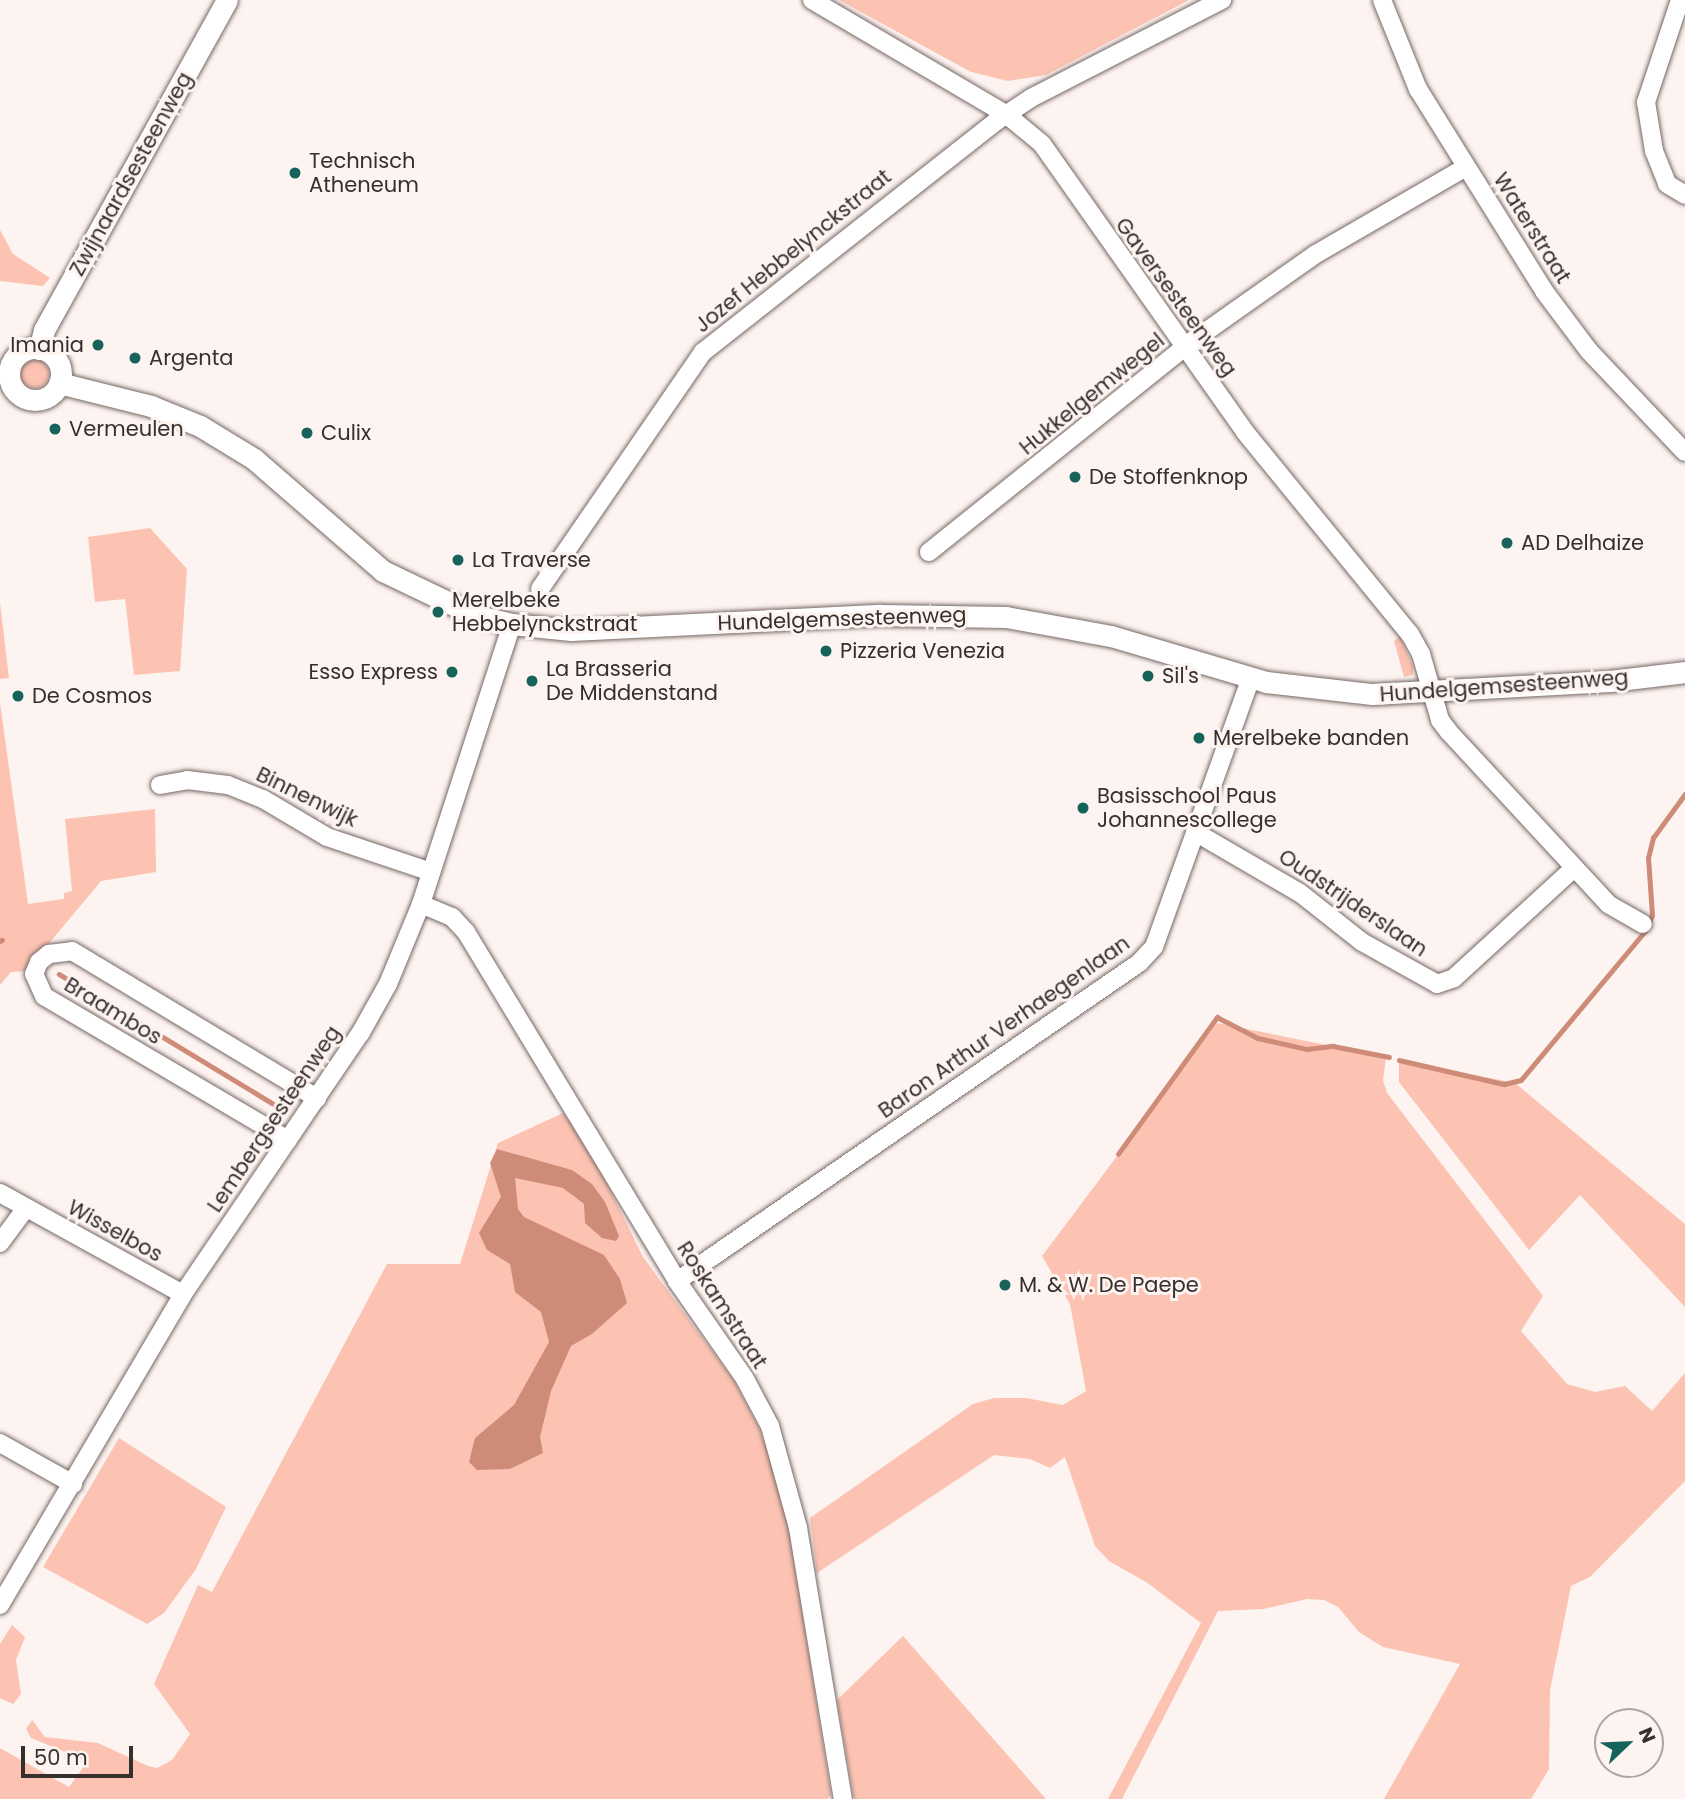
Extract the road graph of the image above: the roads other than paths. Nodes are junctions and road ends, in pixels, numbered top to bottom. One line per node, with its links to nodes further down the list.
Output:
1 (227, 0): 9 (main road, Zwijnaardsesteenweg)
2 (811, 0): 6 (street, Gaversesteenweg)
3 (1222, 0): 6 (street, Jozef Hebbelynckstraat)
4 (1382, 0): 7 (street, Waterstraat)
5 (1682, 4): 8 (street)
6 (1007, 115): 10 (street, Gaversesteenweg); 15 (street, Jozef Hebbelynckstraat)
7 (1466, 167): 10 (street, Hukkelgemwegel); 13 (street, Waterstraat)
8 (1685, 195)
9 (39, 349): 11 (main road); 12 (main road)
10 (1184, 350): 14 (street, Hukkelgemwegel); 19 (street, Gaversesteenweg)
11 (59, 383): 12 (main road); 16 (main road, Hundelgemsesteenweg)
12 (5, 386)
13 (1685, 452)
14 (929, 552)
15 (540, 589)
16 (512, 624): 18 (main road, Hundelgemsesteenweg); 23 (street, Lembergsesteenweg)
17 (1685, 671): 19 (main road, Hundelgemsesteenweg)
18 (1251, 678): 19 (main road, Hundelgemsesteenweg); 21 (street, Baron Arthur Verhaegenlaan)
19 (1434, 693): 22 (street, Gaversesteenweg)
20 (160, 785): 23 (street, Binnenwijk)
21 (1195, 832): 22 (street, Oudstrijderslaan); 31 (street, Baron Arthur Verhaegenlaan)
22 (1574, 868): 25 (street, Gaversesteenweg)
23 (431, 872): 24 (street, Lembergsesteenweg)
24 (421, 904): 26 (street, Lembergsesteenweg); 31 (street, Roskamstraat)
25 (1643, 924)
26 (317, 1098): 27 (street, Lembergsesteenweg); 27 (street, Braambos)
27 (288, 1139): 32 (street, Lembergsesteenweg)
28 (0, 1193): 29 (street, Wisselbos)
29 (26, 1208): 30 (street); 32 (street, Wisselbos)
30 (0, 1243)
31 (677, 1281): 36 (street, Roskamstraat)
32 (183, 1294): 34 (street, Lembergsesteenweg)
33 (0, 1443): 34 (street)
34 (73, 1484): 35 (street, Lembergsesteenweg)
35 (0, 1605)
36 (843, 1799)

